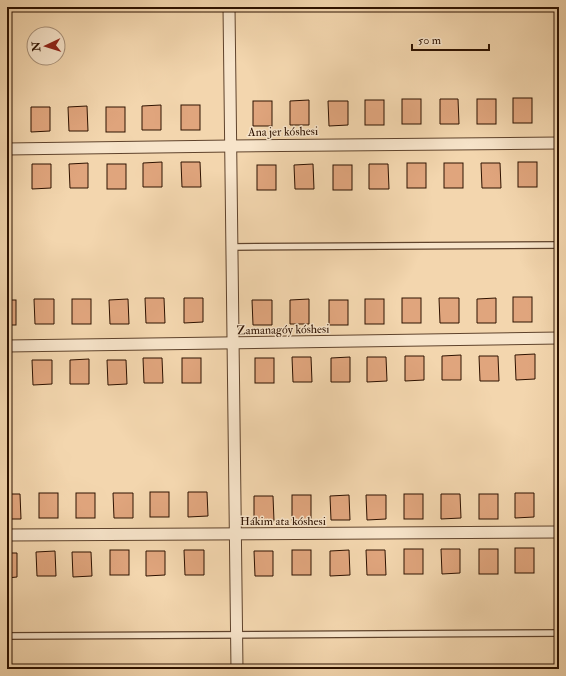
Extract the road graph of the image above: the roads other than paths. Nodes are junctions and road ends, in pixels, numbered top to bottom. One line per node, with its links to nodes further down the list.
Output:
1 (229, 7): 3 (street)
2 (559, 142): 3 (street, Ana jer kóshesi)
3 (231, 146): 4 (street, Ana jer kóshesi); 6 (street)
4 (7, 149)
5 (559, 245): 6 (lane)
6 (232, 247): 8 (street)
7 (559, 338): 8 (street, Zamanagóy kóshesi)
8 (233, 343): 9 (street, Zamanagóy kóshesi); 11 (street)
9 (7, 346)
10 (559, 532): 11 (street, Hákim ata kóshesi)
11 (235, 534): 12 (street, Hákim ata kóshesi); 14 (street)
12 (7, 535)
13 (559, 633): 14 (lane)
14 (237, 635): 15 (lane); 16 (street)
15 (7, 636)
16 (237, 669)

